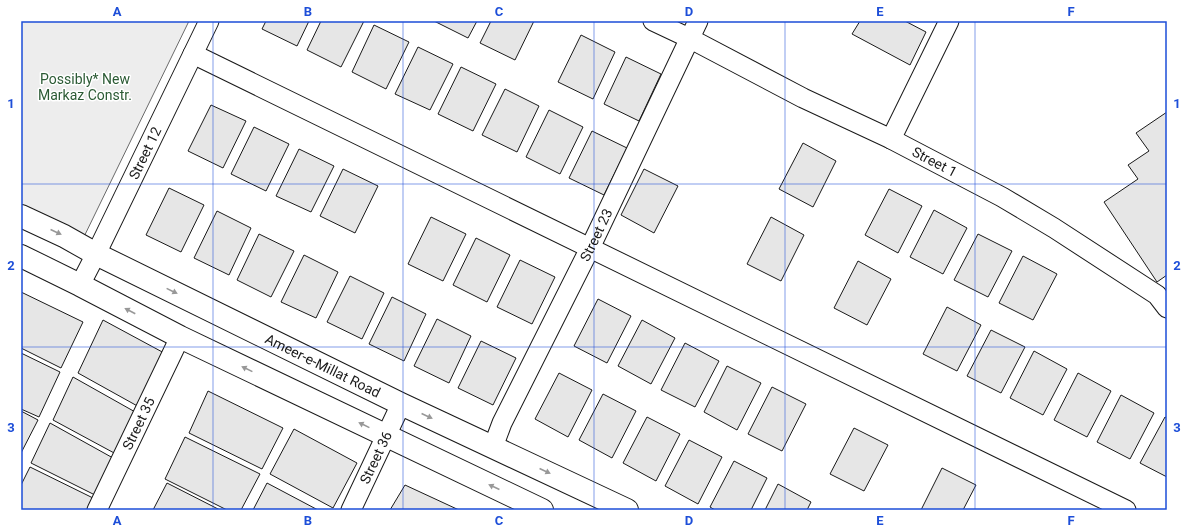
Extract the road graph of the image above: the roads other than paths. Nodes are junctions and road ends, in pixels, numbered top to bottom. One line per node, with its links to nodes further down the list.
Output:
1 (209, 21): 6 (street, Street 12)
2 (653, 21): 5 (street, Street 1)
3 (698, 21): 5 (street, Street 23)
4 (950, 21): 7 (street)
5 (689, 38): 7 (street, Street 1); 9 (street, Street 23)
6 (193, 54): 9 (street); 10 (street, Street 12)
7 (891, 139): 13 (street, Street 1)
8 (21, 216): 10 (main road, Ameer-e-Millat Road, one-way to 10)
9 (590, 248): 17 (street, Street 23); 23 (street)
10 (96, 254): 12 (street, Street 12); 15 (main road, Ameer-e-Millat Road, one-way to 15)
11 (21, 256): 12 (main road)
12 (80, 284): 14 (main road, one-way to 12)
13 (1167, 308)
14 (180, 337): 16 (main road, one-way to 14); 19 (street, Street 35)
15 (401, 404): 16 (street, Street 36); 17 (main road, Ameer-e-Millat Road, one-way to 17)
16 (386, 436): 20 (street, Street 36); 21 (main road, one-way to 16)
17 (492, 447): 18 (main road, Ameer-e-Millat Road, one-way to 18)
18 (602, 504): 22 (main road, Ameer-e-Millat Road)
19 (97, 510)
20 (351, 510)
21 (542, 510)
22 (627, 510)
23 (1126, 510)

